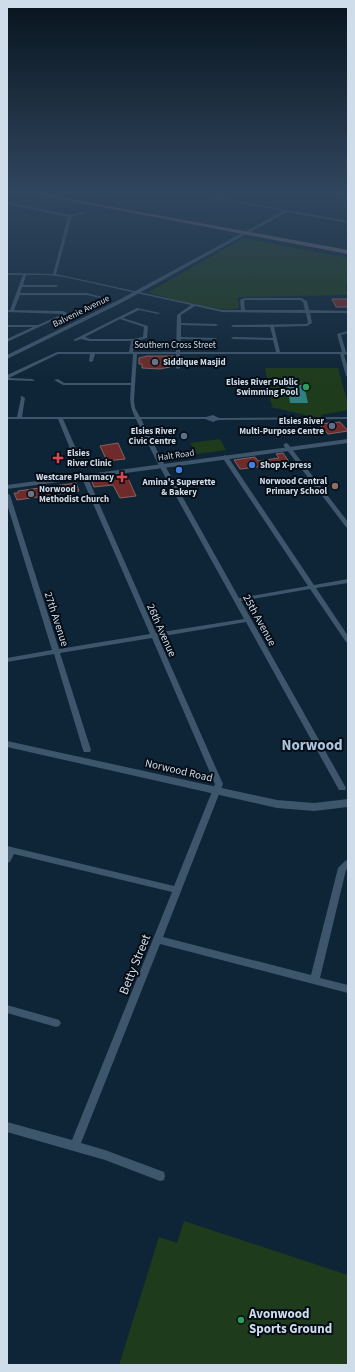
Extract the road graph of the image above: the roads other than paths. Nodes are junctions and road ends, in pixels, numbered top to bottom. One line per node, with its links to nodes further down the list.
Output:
1 (59, 255): 5 (street)
2 (206, 255): 8 (street, Balvenie Avenue)
3 (7, 274): 4 (street)
4 (25, 274): 5 (street); 6 (street)
5 (54, 275): 8 (street)
6 (21, 286): 7 (street); 9 (street)
7 (56, 286)
8 (137, 293): 11 (street); 39 (street, Balvenie Avenue)
9 (18, 294): 10 (street); 13 (street)
10 (104, 298)
11 (194, 305): 15 (street); 19 (street)
12 (7, 311): 13 (street)
13 (12, 311): 24 (street)
14 (158, 312): 18 (street)
15 (243, 312): 16 (street); 16 (street)
16 (307, 312): 17 (street); 21 (street)
17 (348, 312)
18 (120, 318): 26 (street); 32 (street)
19 (178, 324): 20 (street); 27 (street)
20 (216, 325)
21 (272, 325): 23 (street); 30 (street)
22 (7, 326): 24 (street)
23 (233, 326)
24 (38, 327): 33 (street)
25 (348, 332): 38 (street)
26 (81, 338): 31 (street); 32 (street)
27 (178, 338): 29 (street); 36 (street)
28 (233, 338): 30 (street)
29 (215, 339)
30 (275, 339): 37 (street)
31 (75, 340)
32 (133, 340): 35 (street, 25th Avenue)
33 (7, 341)
34 (93, 353): 35 (street, Southern Cross Street); 40 (street); 43 (street, Southern Cross Street)
35 (133, 353): 36 (street, Southern Cross Street); 46 (street, 25th Avenue)
36 (178, 353): 37 (street, Southern Cross Street); 41 (street)
37 (278, 353): 38 (street, Southern Cross Street)
38 (346, 353): 42 (street)
39 (7, 357)
40 (91, 361)
41 (178, 368)
42 (348, 376)
43 (7, 378): 44 (street)
44 (32, 380)
45 (56, 380): 46 (street)
46 (133, 384): 51 (street, 25th Avenue)
47 (22, 397): 49 (street)
48 (7, 418): 49 (street)
49 (19, 418): 50 (street)
50 (60, 418): 51 (street); 56 (street)
51 (138, 418): 52 (street); 58 (street, 25th Avenue)
52 (348, 418)
53 (348, 437): 55 (street, Halt Road)
54 (348, 441): 55 (street, Halt Road)
55 (288, 447): 57 (street, Halt Road); 58 (street, Halt Road); 63 (street)
56 (74, 451)
57 (225, 457): 58 (street, Halt Road); 65 (street)
58 (161, 464): 59 (street, Halt Road); 60 (street, Halt Road); 66 (street, 25th Avenue)
59 (84, 476): 61 (street, Halt Road); 68 (street, 26th Avenue)
60 (7, 483)
61 (7, 487)
62 (7, 495): 70 (street, 27th Avenue)
63 (348, 526)
64 (348, 581): 65 (street)
65 (312, 587): 66 (street); 69 (street)
66 (237, 600): 67 (street, 25th Avenue)
67 (248, 620): 68 (street); 74 (street, 25th Avenue)
68 (154, 636): 70 (street); 75 (street, 26th Avenue)
69 (348, 641)
70 (57, 652): 71 (street); 73 (street, 27th Avenue)
71 (7, 660)
72 (7, 744): 75 (street, Norwood Road)
73 (87, 750)
74 (342, 788)
75 (216, 791): 76 (street, Norwood Road); 80 (street, Betty Street)
76 (348, 803)
77 (10, 850): 78 (street); 80 (street)
78 (7, 860)
79 (348, 863): 82 (street)
80 (177, 890): 81 (street, Betty Street)
81 (157, 939): 82 (street); 87 (street, Betty Street)
82 (315, 980): 83 (street)
83 (348, 989)
84 (7, 1009): 85 (street)
85 (56, 1023)
86 (7, 1127): 87 (street)
87 (75, 1146): 88 (street)
88 (160, 1176)

